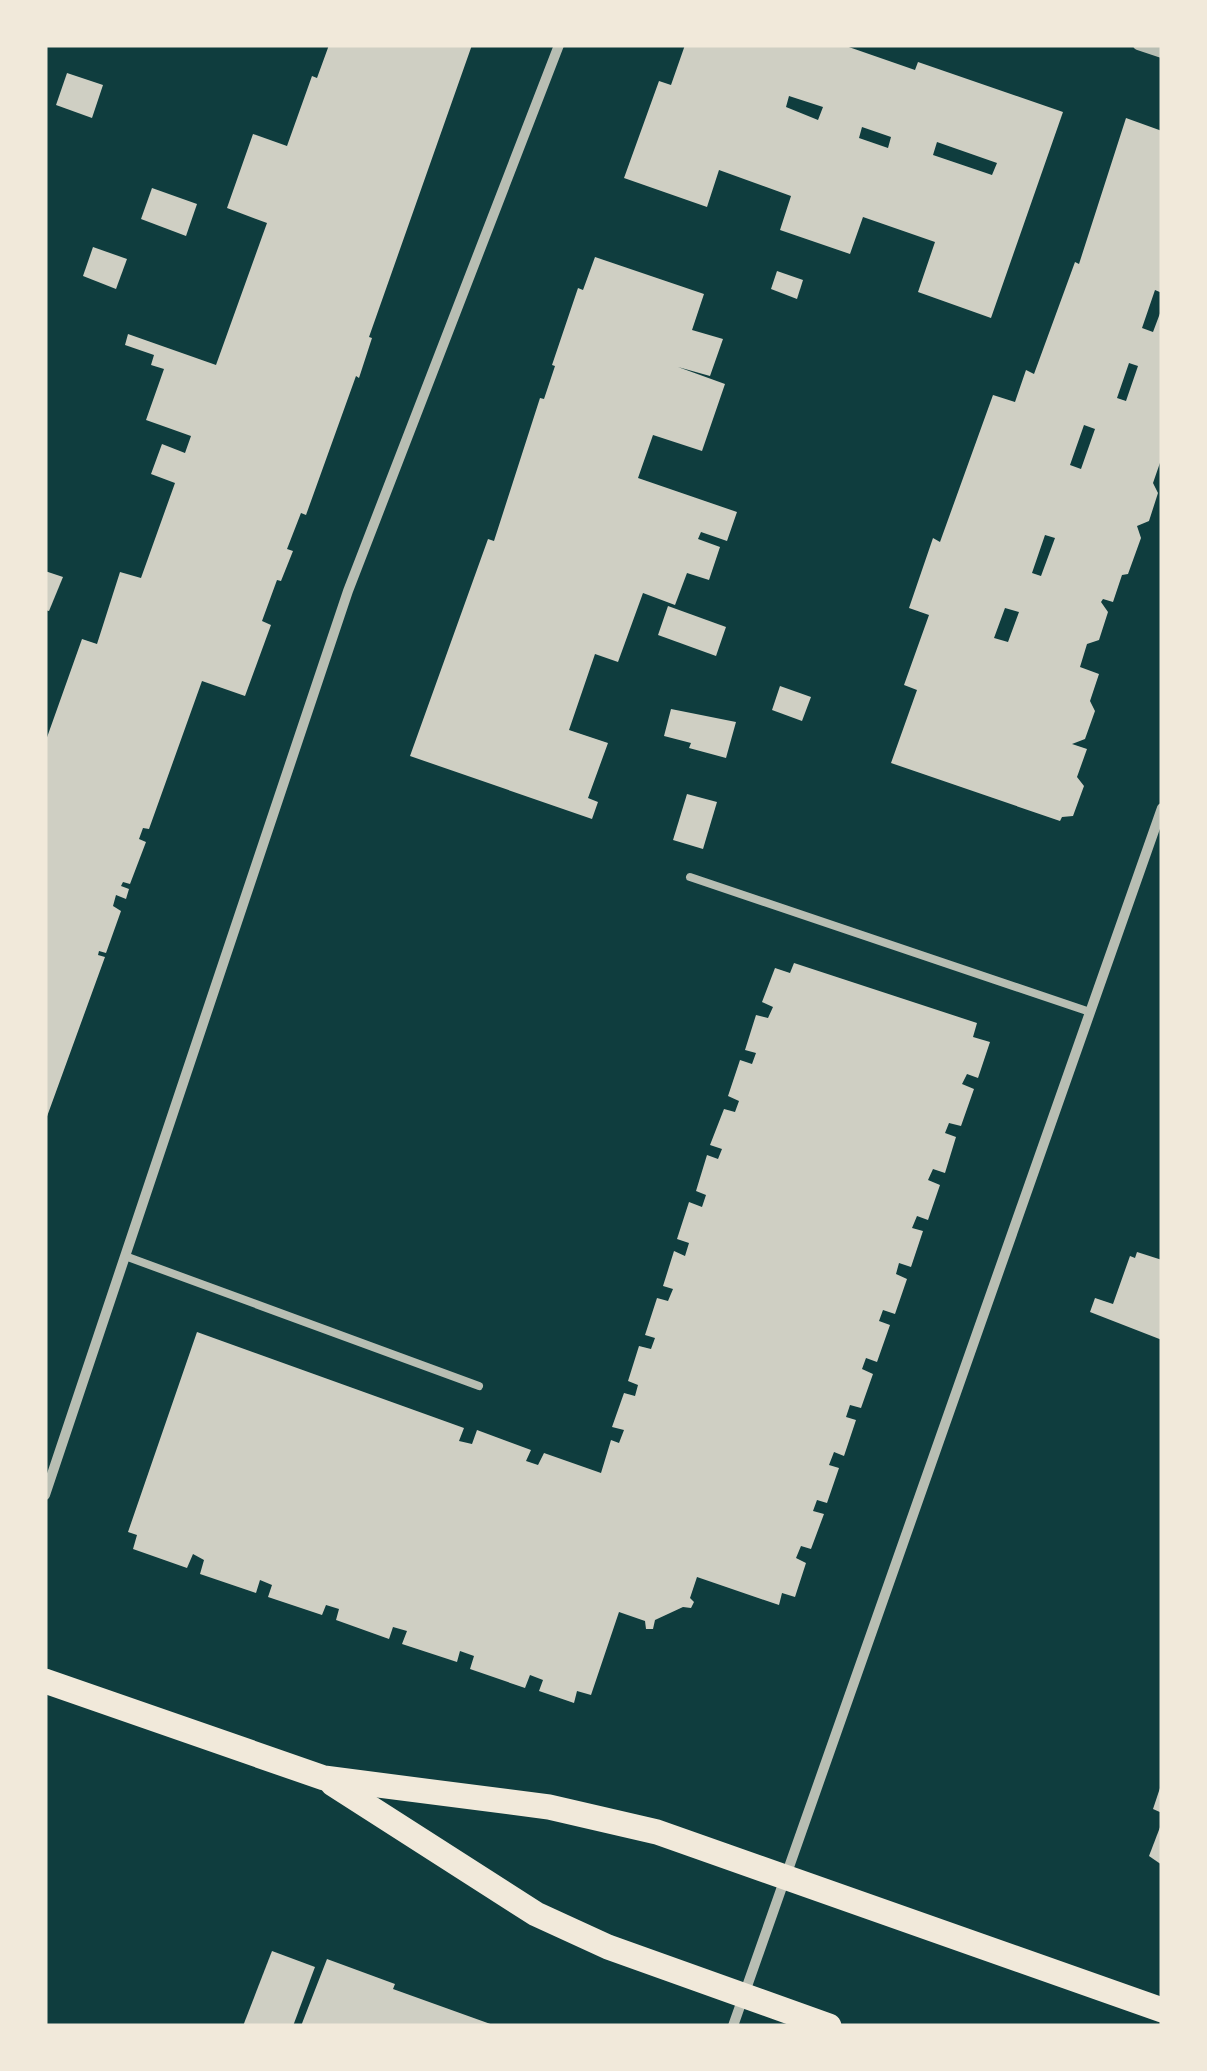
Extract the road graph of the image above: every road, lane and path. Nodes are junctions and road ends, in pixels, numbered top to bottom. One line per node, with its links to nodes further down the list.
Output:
1 (559, 45): 7 (street)
2 (1138, 45): 3 (street)
3 (1162, 54)
4 (1162, 808): 6 (street)
5 (690, 876): 6 (lane)
6 (1090, 1012): 12 (street)
7 (125, 1256): 8 (lane); 9 (street)
8 (479, 1386)
9 (45, 1495)
10 (45, 1681): 11 (main road)
11 (324, 1778): 12 (main road); 13 (main road)
12 (785, 1876): 13 (street); 14 (main road)
13 (744, 1996): 15 (street); 16 (main road)
14 (1162, 2010)
15 (733, 2026)
16 (829, 2026)

